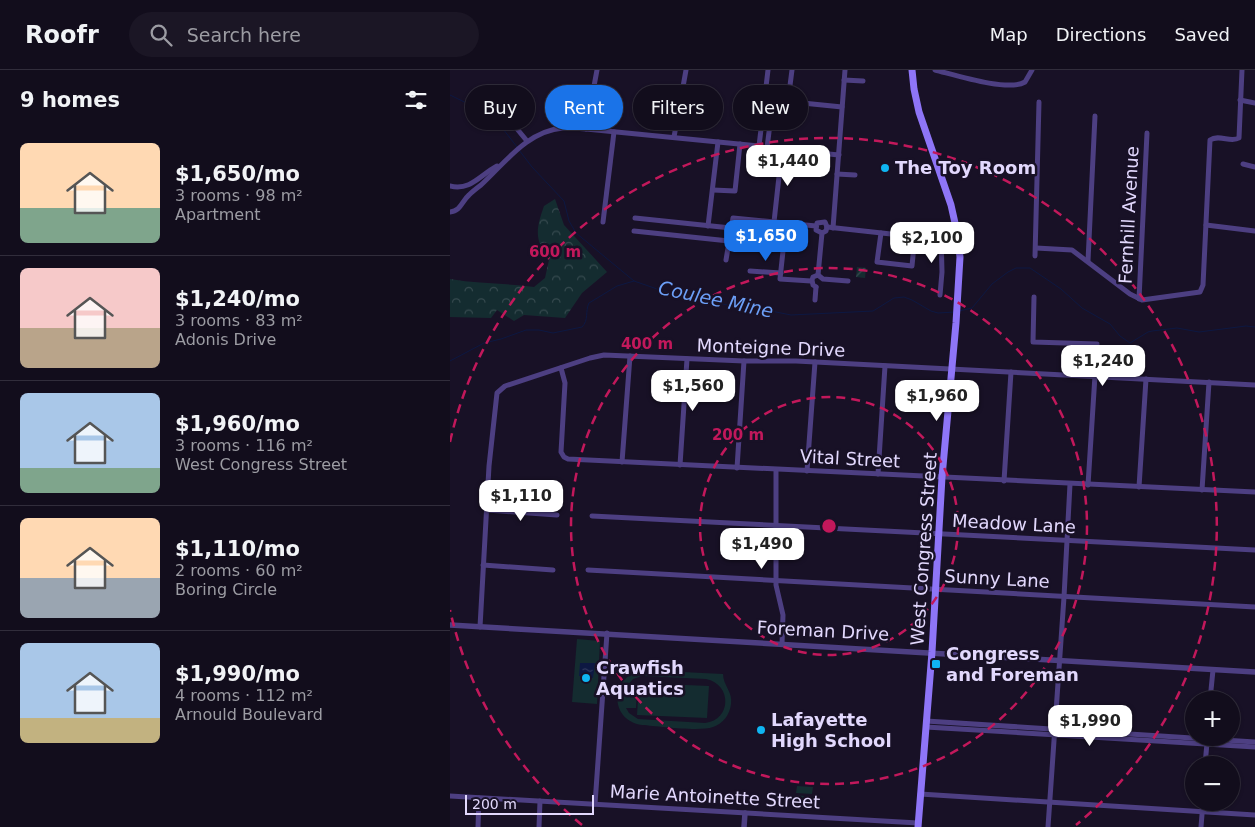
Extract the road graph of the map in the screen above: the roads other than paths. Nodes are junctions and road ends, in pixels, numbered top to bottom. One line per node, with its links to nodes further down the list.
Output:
1 (597, 70): 12 (street)
2 (686, 70): 28 (street)
3 (768, 70): 13 (street)
4 (792, 70): 14 (street)
5 (845, 70): 10 (street)
6 (912, 70): 55 (main road, West Congress Street)
7 (935, 70): 8 (street)
8 (1032, 70)
9 (1242, 70): 15 (street)
10 (844, 80): 11 (street); 19 (street)
11 (863, 82)
12 (594, 85)
13 (766, 85)
14 (790, 85)
15 (1240, 100): 18 (street); 48 (street)
16 (1039, 102): 61 (street)
17 (808, 103): 19 (street)
18 (1255, 103)
19 (842, 107): 33 (street)
20 (1095, 116): 64 (street)
21 (516, 130): 30 (street)
22 (554, 130): 30 (street)
23 (595, 130): 26 (street)
24 (761, 130): 31 (street)
25 (770, 130): 32 (street)
26 (614, 132): 28 (street); 45 (street)
27 (1147, 133): 74 (street, Fernhill Avenue)
28 (674, 137): 29 (street)
29 (718, 142): 31 (street); 41 (street)
30 (526, 143): 35 (street)
31 (740, 144): 41 (street)
32 (782, 149): 33 (street); 46 (street)
33 (839, 156): 37 (street)
34 (1243, 164): 36 (street)
35 (499, 165): 40 (street); 42 (street)
36 (1255, 167)
37 (837, 174): 38 (street); 52 (street)
38 (856, 175)
39 (450, 186): 40 (street)
40 (458, 188): 42 (street)
41 (712, 190): 49 (street)
42 (463, 201): 43 (street)
43 (450, 212)
44 (635, 218): 49 (street)
45 (603, 222)
46 (774, 222): 47 (street); 51 (street)
47 (786, 223): 50 (street); 66 (street)
48 (1206, 225): 54 (street); 74 (street)
49 (708, 226): 51 (street)
50 (816, 226): 52 (street); 56 (street)
51 (731, 228): 60 (street)
52 (830, 228): 56 (street); 58 (street)
53 (634, 231): 60 (street)
54 (1255, 231)
55 (957, 232): 57 (street); 82 (main road, West Congress Street)
56 (822, 233): 67 (street)
57 (941, 233): 59 (street); 72 (street)
58 (881, 234): 59 (street); 59 (street)
59 (915, 235)
60 (729, 241): 63 (street)
61 (1036, 248): 62 (street); 64 (street)
62 (1035, 256)
63 (726, 260)
64 (1088, 262): 74 (street)
65 (750, 271): 66 (street)
66 (781, 273): 69 (street)
67 (818, 275): 68 (street); 69 (street)
68 (823, 279): 70 (street); 71 (street)
69 (812, 281): 71 (street)
70 (848, 281)
71 (816, 287): 75 (street)
72 (940, 295)
73 (1034, 297): 84 (street)
74 (1139, 299)
75 (815, 300)
76 (630, 356): 77 (street, Monteigne Drive); 81 (street, Monteigne Drive); 88 (street)
77 (687, 358): 78 (street, Monteigne Drive); 89 (street)
78 (744, 361): 79 (street, Monteigne Drive); 90 (street)
79 (815, 362): 80 (street, Monteigne Drive); 92 (street)
80 (886, 366): 82 (street, Monteigne Drive); 93 (street)
81 (561, 368): 88 (street, Vital Street); 101 (street, Monteigne Drive)
82 (953, 369): 83 (street, Monteigne Drive); 94 (main road, West Congress Street)
83 (1011, 372): 84 (street, Monteigne Drive); 95 (street)
84 (1095, 377): 85 (street, Monteigne Drive); 97 (street)
85 (1146, 380): 86 (street, Monteigne Drive); 98 (street)
86 (1210, 382): 87 (street, Monteigne Drive); 99 (street)
87 (1255, 385)
88 (622, 462): 89 (street, Vital Street)
89 (680, 465): 90 (street, Vital Street)
90 (737, 468): 91 (street, Vital Street)
91 (776, 470): 92 (street, Vital Street); 104 (street)
92 (807, 471): 93 (street, Vital Street)
93 (878, 474): 94 (street, Vital Street)
94 (942, 477): 95 (street, Vital Street); 105 (main road, West Congress Street)
95 (1004, 481): 96 (street, Vital Street)
96 (1070, 484): 97 (street, Vital Street); 106 (street)
97 (1088, 485): 98 (street, Vital Street)
98 (1139, 487): 99 (street, Vital Street)
99 (1202, 490): 100 (street, Vital Street)
100 (1255, 492)
101 (487, 510): 102 (street); 108 (street, Monteigne Drive)
102 (557, 514)
103 (592, 516): 104 (street, Meadow Lane)
104 (776, 525): 105 (street, Meadow Lane); 111 (street)
105 (939, 533): 106 (street, Meadow Lane); 112 (main road, West Congress Street)
106 (1067, 540): 107 (street, Meadow Lane); 113 (street)
107 (1255, 550)
108 (484, 565): 109 (street); 116 (street, Monteigne Drive)
109 (552, 570)
110 (588, 570): 111 (street, Sunny Lane)
111 (776, 581): 112 (street, Sunny Lane); 118 (street)
112 (935, 590): 113 (street, Sunny Lane); 119 (main road, West Congress Street)
113 (1064, 597): 114 (street, Sunny Lane); 120 (street)
114 (1255, 607)
115 (450, 625): 116 (street, Foreman Drive)
116 (480, 627): 117 (street, Foreman Drive)
117 (607, 633): 118 (street, Foreman Drive); 136 (street)
118 (782, 644): 119 (street, Foreman Drive)
119 (932, 652): 120 (street, Foreman Drive); 124 (main road, West Congress Street)
120 (1060, 660): 121 (street, Foreman Drive); 125 (street)
121 (1213, 670): 122 (street, Foreman Drive); 123 (street)
122 (1255, 672)
123 (1211, 691)
124 (926, 724): 125 (street); 131 (main road, West Congress Street)
125 (1055, 732): 126 (street); 135 (street)
126 (1185, 740)
127 (1240, 741): 128 (street)
128 (1255, 742)
129 (1240, 745): 130 (street)
130 (1255, 747)
131 (920, 794): 135 (street); 142 (main road, West Congress Street)
132 (450, 796): 133 (street, Marie Antoinette Street)
133 (479, 798): 134 (street, Marie Antoinette Street); 143 (street)
134 (540, 801): 136 (street, Marie Antoinette Street); 144 (street)
135 (1050, 802): 137 (street); 147 (street)
136 (595, 804): 139 (street, Marie Antoinette Street)
137 (1185, 810)
138 (1202, 811): 140 (street); 148 (street)
139 (745, 813): 141 (street, Marie Antoinette Street); 145 (street)
140 (1255, 814)
141 (868, 820): 142 (street, Marie Antoinette Street); 146 (street)
142 (918, 825)
143 (478, 827)
144 (539, 827)
145 (744, 827)
146 (868, 827)
147 (1048, 827)
148 (1201, 827)

